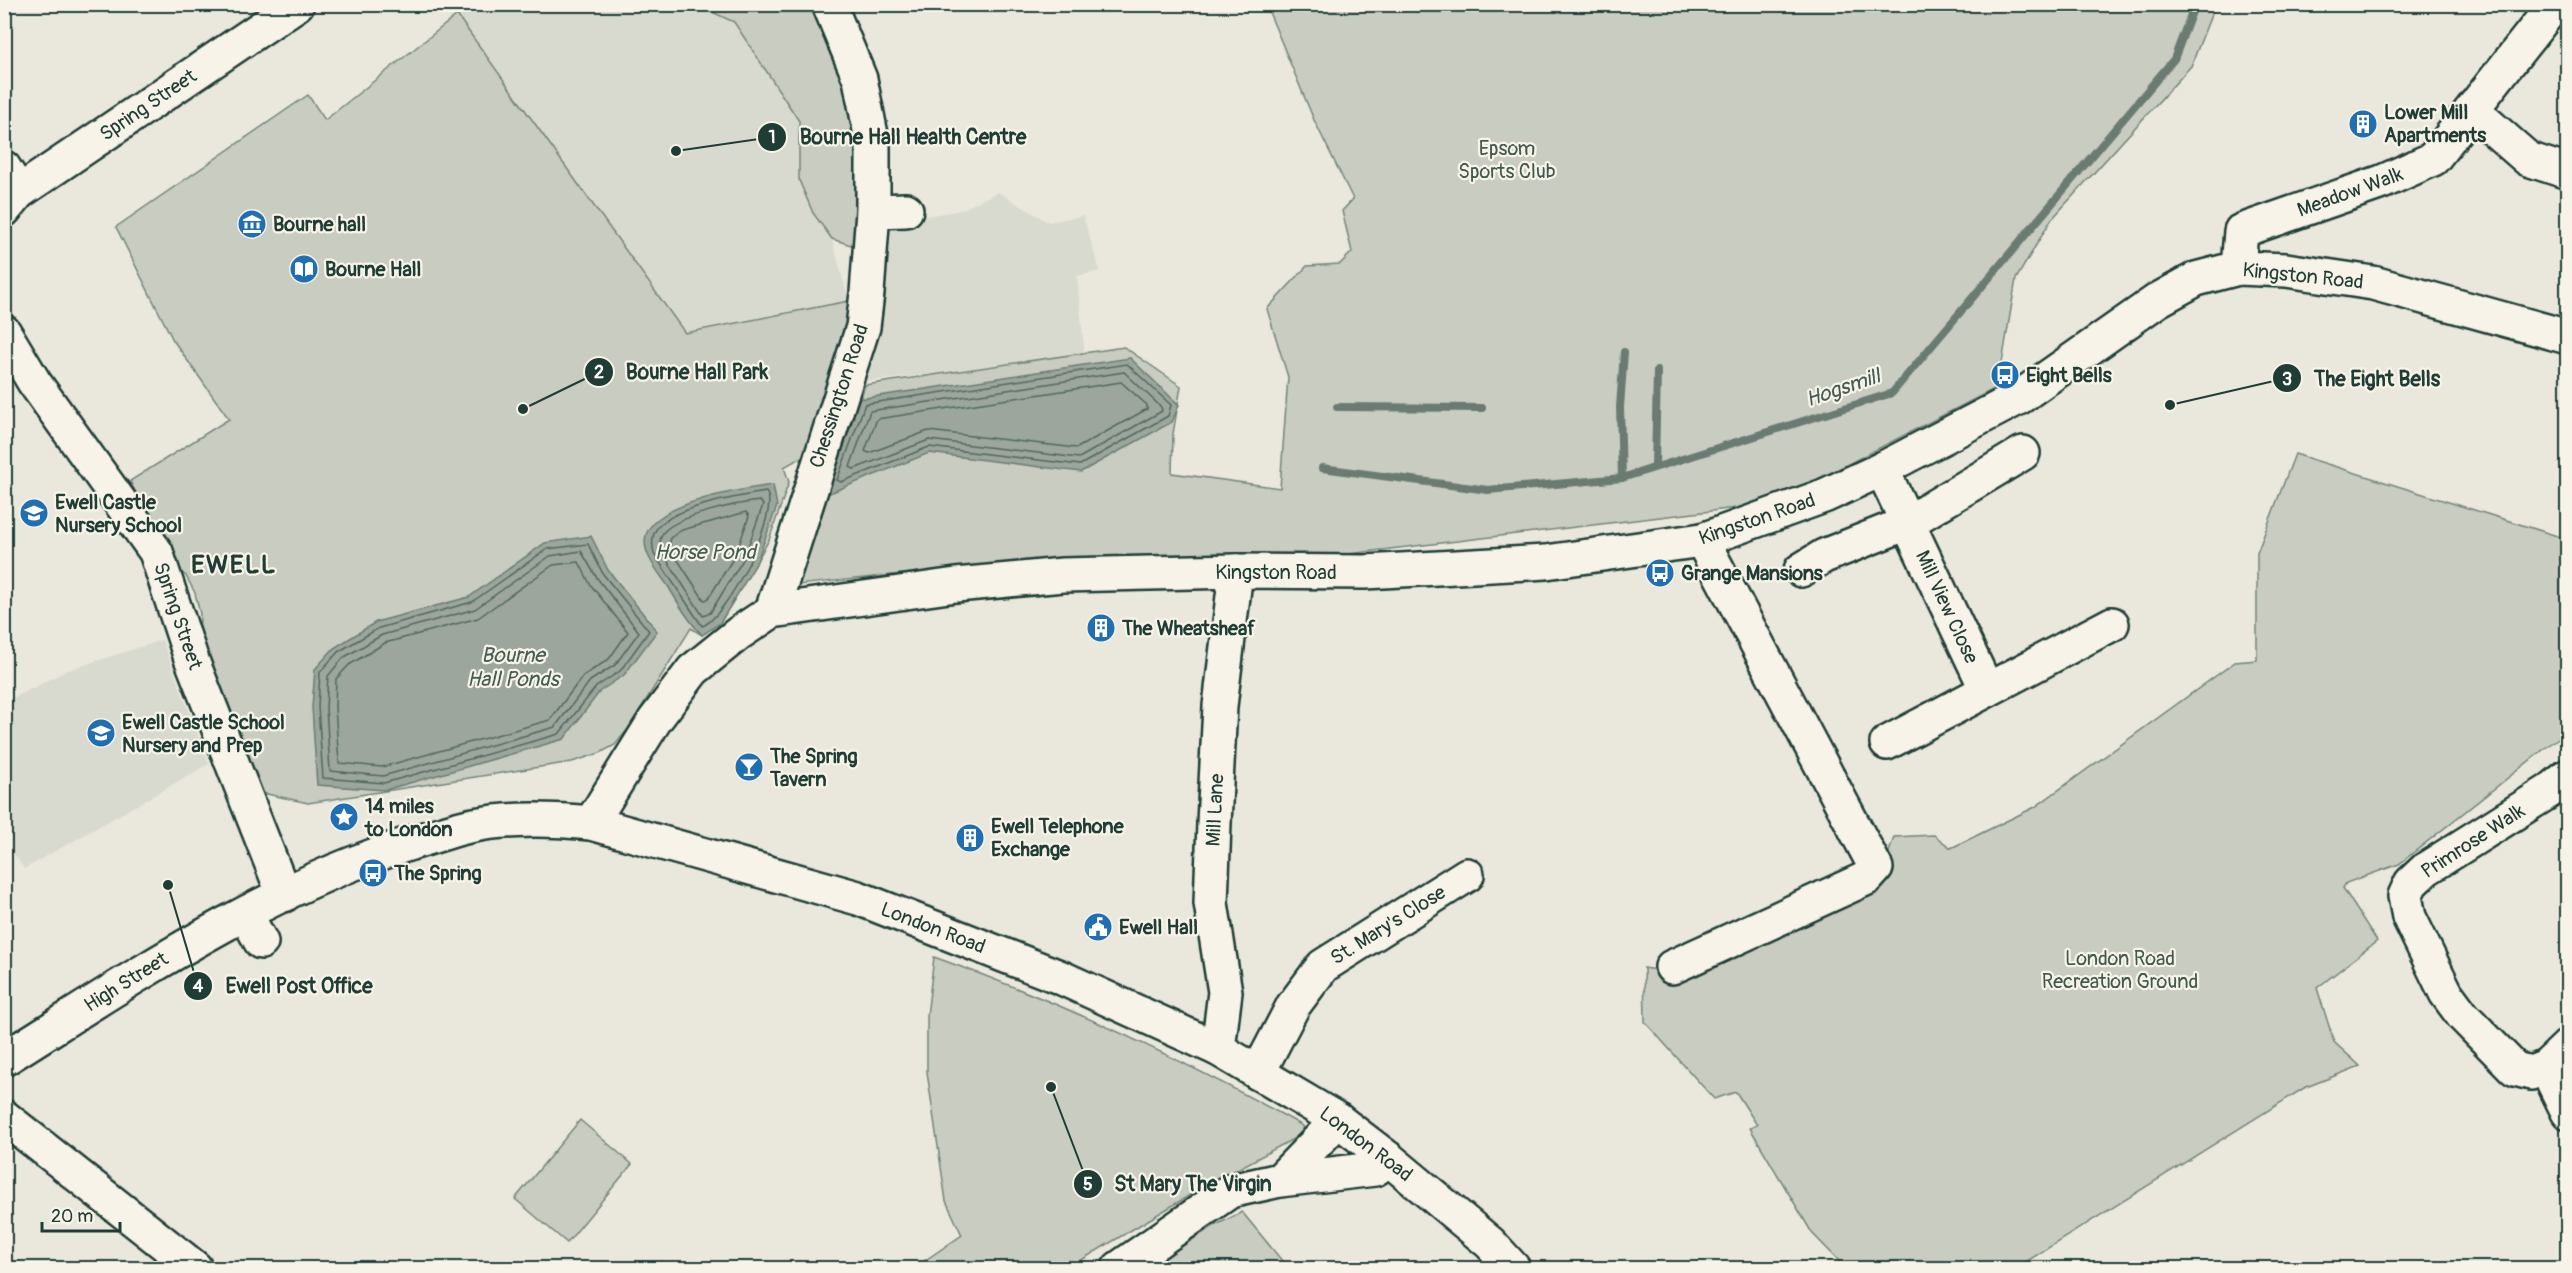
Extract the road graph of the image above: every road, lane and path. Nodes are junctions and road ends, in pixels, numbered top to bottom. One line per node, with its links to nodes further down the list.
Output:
1 (297, 4): 6 (street, Spring Street)
2 (829, 4): 8 (street, Chessington Road)
3 (2555, 4): 4 (street, Meadow Walk)
4 (2472, 110): 5 (street); 9 (street, Meadow Walk)
5 (2568, 172)
6 (9, 190)
7 (906, 210): 8 (street)
8 (873, 211): 18 (street, Chessington Road)
9 (2238, 268): 11 (street, Kingston Road); 13 (street, Kingston Road)
10 (4, 332): 25 (street, Spring Street)
11 (2568, 337)
12 (2023, 453): 14 (street)
13 (1882, 469): 14 (street, Mill View Close); 15 (street, Kingston Road)
14 (1907, 523): 16 (street); 20 (street, Mill View Close)
15 (1702, 540): 17 (street, Kingston Road); 26 (street)
16 (1801, 570)
17 (1236, 571): 18 (street, Kingston Road); 27 (street, Mill Lane)
18 (772, 610): 23 (street)
19 (2112, 624): 20 (street)
20 (1987, 690): 21 (street)
21 (1887, 743)
22 (2568, 776): 28 (street, Primrose Walk)
23 (591, 823): 25 (street, London Road); 27 (street, London Road)
24 (1467, 875): 30 (street, St. Mary's Close)
25 (284, 895): 29 (street, High Street)
26 (1671, 967)
27 (1218, 1048): 30 (street, London Road)
28 (2557, 1056): 31 (street, Primrose Walk)
29 (4, 1059)
30 (1258, 1073): 33 (street, London Road)
31 (2568, 1112)
32 (4, 1117): 36 (street)
33 (1338, 1120): 34 (street, London Road); 35 (street)
34 (1389, 1159): 35 (street); 38 (street, London Road)
35 (1280, 1180): 37 (street)
36 (195, 1269)
37 (1119, 1269)
38 (1513, 1269)

